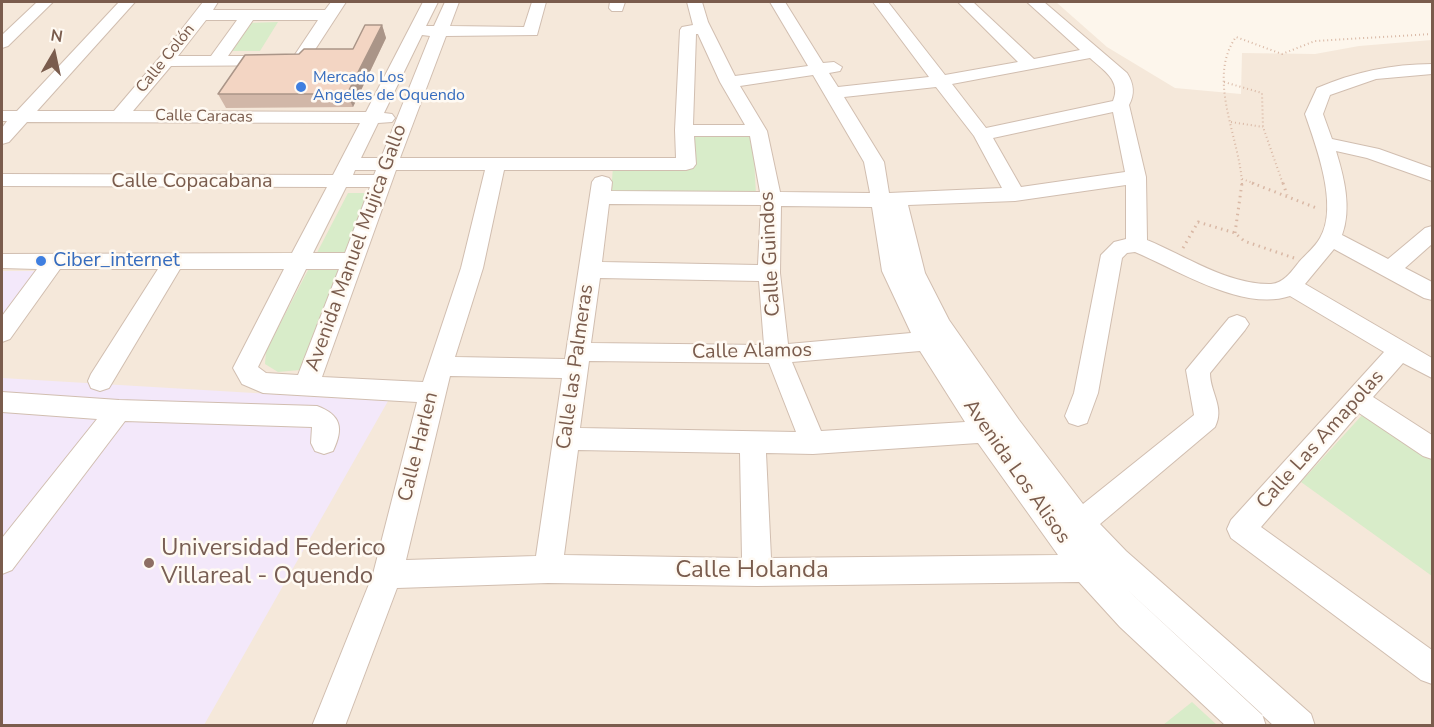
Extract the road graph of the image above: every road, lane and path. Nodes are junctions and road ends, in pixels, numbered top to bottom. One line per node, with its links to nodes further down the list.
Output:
1 (45, 2): 18 (street)
2 (127, 2): 35 (street)
3 (430, 2): 15 (street, Avenida Manuel Mujica Gallo)
4 (452, 2): 16 (street, Avenida Manuel Mujica Gallo)
5 (539, 2): 16 (street)
6 (694, 2): 14 (street, Calle Guindos)
7 (778, 2): 25 (street, Avenida Los Alisos)
8 (880, 2): 27 (street)
9 (965, 2): 23 (street)
10 (1035, 2): 20 (street)
11 (206, 8): 13 (street); 21 (street, Calle Colón)
12 (333, 8): 13 (street); 22 (street)
13 (248, 15): 22 (street)
14 (704, 29): 28 (street, Calle Guindos); 40 (street)
15 (416, 31): 16 (street); 37 (street, Avenida Manuel Mujica Gallo)
16 (439, 31): 36 (street, Avenida Manuel Mujica Gallo)
17 (1432, 34): 29 (path)
18 (2, 43)
19 (826, 48): 24 (street, Avenida Los Alisos)
20 (1092, 53): 23 (street); 32 (street)
21 (166, 61): 22 (street); 34 (street, Calle Colón)
22 (216, 61)
23 (1030, 64): 27 (street)
24 (837, 66): 25 (street); 30 (street, Avenida Los Alisos)
25 (820, 69): 28 (street); 31 (street, Avenida Los Alisos)
26 (1432, 69): 44 (street)
27 (941, 81): 30 (street); 42 (street)
28 (729, 82): 41 (street, Calle Guindos)
29 (1224, 82): 38 (path); 39 (path)
30 (853, 91): 31 (street); 46 (street, Avenida Los Alisos)
31 (835, 93): 46 (street, Avenida Los Alisos)
32 (1120, 105): 42 (street); 52 (street)
33 (2, 116): 35 (street, Calle Caracas)
34 (119, 116): 35 (street, Calle Caracas); 37 (street, Calle Caracas)
35 (22, 117): 43 (street)
36 (405, 118): 37 (street, Calle Caracas); 51 (street, Avenida Manuel Mujica Gallo)
37 (374, 119): 47 (street, Avenida Manuel Mujica Gallo)
38 (1231, 122): 39 (path); 53 (path)
39 (1263, 127): 57 (path)
40 (684, 130): 41 (street); 49 (street)
41 (758, 130): 59 (street, Calle Guindos)
42 (982, 135): 56 (street)
43 (2, 138)
44 (1324, 143): 50 (street); 61 (street)
45 (1432, 152): 50 (street)
46 (874, 162): 60 (street, Avenida Los Alisos)
47 (350, 164): 51 (street); 55 (street, Avenida Manuel Mujica Gallo)
48 (496, 164): 49 (street); 51 (street); 85 (street, Calle Harlen)
49 (604, 165): 58 (street, Calle las Palmeras)
50 (1424, 171)
51 (385, 173): 55 (street, Calle Copacabana); 70 (street, Avenida Manuel Mujica Gallo)
52 (1136, 177): 56 (street); 65 (street)
53 (1242, 179): 57 (path); 62 (path)
54 (2, 180): 55 (street, Calle Copacabana)
55 (340, 183): 69 (street, Avenida Manuel Mujica Gallo)
56 (1014, 195): 60 (street)
57 (1287, 195): 61 (path)
58 (600, 197): 59 (street); 74 (street, Calle las Palmeras)
59 (771, 199): 60 (street); 75 (street, Calle Guindos)
60 (888, 200): 80 (street, Avenida Los Alisos); 98 (street, Avenida Los Alisos)
61 (1338, 217): 64 (street)
62 (1235, 233): 71 (path); 72 (path)
63 (1432, 233): 73 (street)
64 (1331, 238): 72 (street); 73 (street)
65 (1137, 244): 71 (street); 91 (street)
66 (2, 261): 67 (street)
67 (54, 261): 68 (street); 79 (street)
68 (174, 261): 69 (street); 86 (street)
69 (298, 261): 70 (street); 87 (street, Avenida Manuel Mujica Gallo)
70 (352, 261): 87 (street, Avenida Manuel Mujica Gallo)
71 (1175, 263): 76 (street)
72 (1310, 263): 76 (street)
73 (1390, 269): 77 (street)
74 (590, 270): 75 (street); 83 (street, Calle las Palmeras)
75 (769, 273): 82 (street, Calle Guindos)
76 (1291, 286): 81 (street)
77 (1432, 292)
78 (1237, 324): 98 (street)
79 (2, 333)
80 (926, 341): 82 (street, Calle Alamos); 92 (street, Avenida Los Alisos)
81 (1400, 350): 84 (street); 88 (street, Calle Las Amapolas)
82 (777, 354): 83 (street, Calle Alamos); 96 (street, Calle Guindos)
83 (577, 360): 85 (street, Calle Alamos); 93 (street, Calle las Palmeras)
84 (1432, 369)
85 (436, 379): 87 (street, Calle Alamos); 104 (street, Calle Harlen)
86 (100, 381)
87 (307, 385)
88 (1357, 399): 97 (street); 105 (street, Calle Las Amapolas)
89 (2, 402): 90 (street)
90 (119, 410): 95 (street); 99 (street)
91 (1078, 416)
92 (984, 432): 96 (street); 98 (street, Avenida Los Alisos)
93 (566, 439): 94 (street); 102 (street, Calle las Palmeras)
94 (753, 442): 96 (street); 103 (street)
95 (324, 443)
96 (813, 443)
97 (1432, 448)
98 (1071, 531): 100 (street, Avenida Los Alisos); 101 (street, Avenida Los Alisos)
99 (2, 560)
100 (1116, 561): 101 (street, Calle Holanda); 108 (street, Avenida Los Alisos)
101 (1085, 568): 103 (street, Calle Holanda); 107 (street, Avenida Los Alisos)
102 (548, 569): 103 (street, Calle Holanda); 104 (street, Calle Holanda)
103 (757, 572)
104 (388, 574): 106 (street, Calle Harlen)
105 (1429, 660)
106 (328, 726)
107 (1250, 726)
108 (1299, 726)

